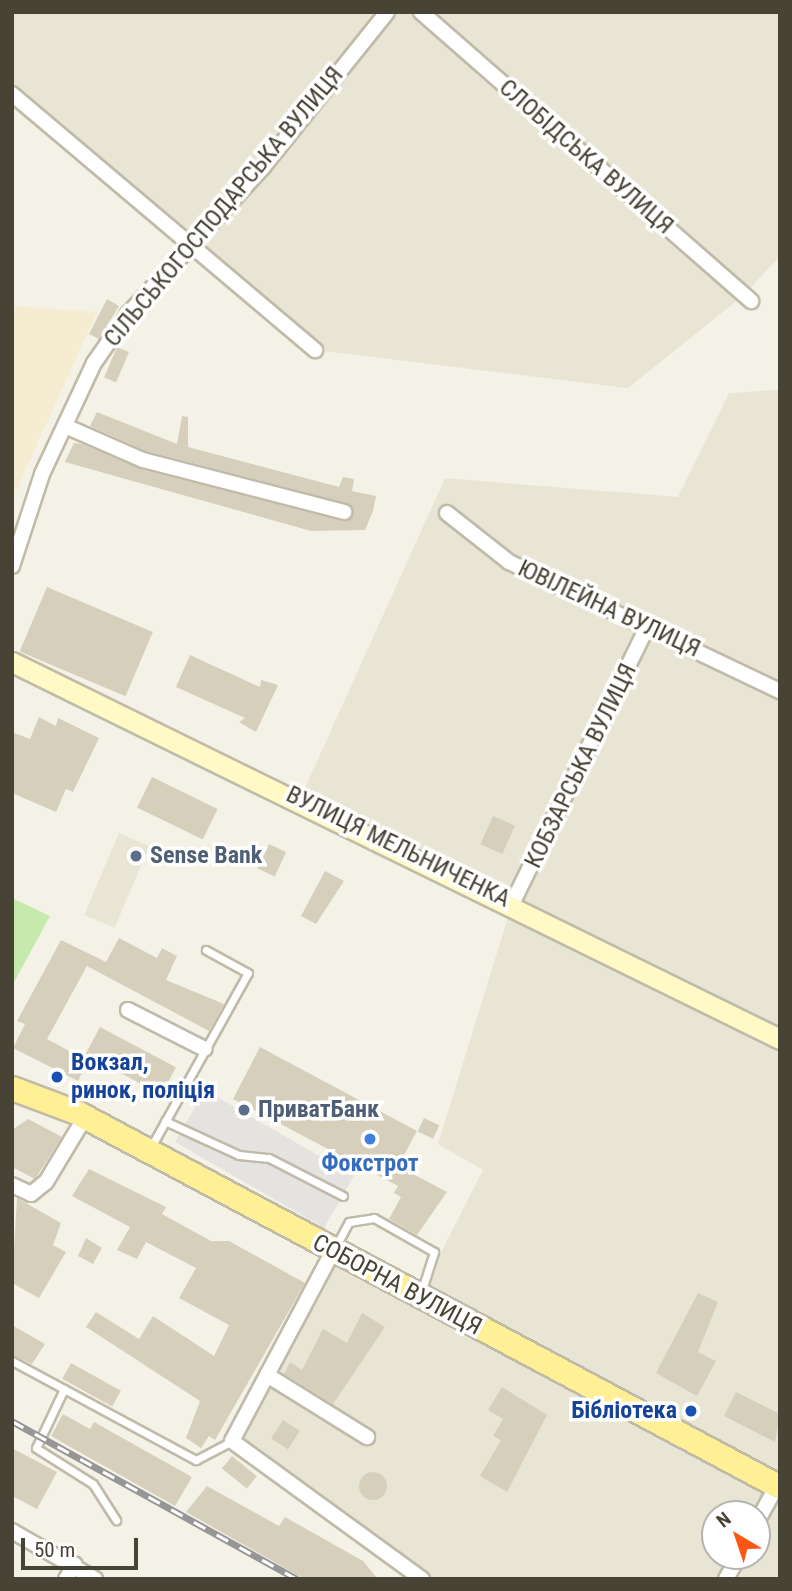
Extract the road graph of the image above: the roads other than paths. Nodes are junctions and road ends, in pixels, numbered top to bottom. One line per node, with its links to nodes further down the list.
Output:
1 (387, 12): 4 (street, СІЛЬСЬКОГОСПОДАРСЬКА ВУЛИЦЯ)
2 (421, 12): 5 (street, СЛОБІДСЬКА ВУЛИЦЯ)
3 (12, 94): 4 (street)
4 (188, 248): 6 (street); 7 (street, СІЛЬСЬКОГОСПОДАРСЬКА ВУЛИЦЯ)
5 (751, 301)
6 (315, 350)
7 (65, 426): 8 (street); 10 (street, СІЛЬСЬКОГОСПОДАРСЬКА ВУЛИЦЯ)
8 (344, 512)
9 (447, 513): 11 (street, ЮВІЛЕЙНА ВУЛИЦЯ)
10 (12, 566)
11 (648, 627): 13 (street, ЮВІЛЕЙНА ВУЛИЦЯ); 14 (street, КОБЗАРСЬКА ВУЛИЦЯ)
12 (12, 663): 14 (street, ВУЛИЦЯ МЕЛЬНИЧЕНКА)
13 (780, 691)
14 (512, 904): 17 (street, ВУЛИЦЯ МЕЛЬНИЧЕНКА)
15 (206, 950): 18 (lane)
16 (128, 1010): 18 (street)
17 (780, 1039)
18 (205, 1049): 21 (lane)
19 (12, 1088): 20 (main road, СОБОРНА ВУЛИЦЯ)
20 (85, 1117): 22 (main road, СОБОРНА ВУЛИЦЯ); 23 (street)
21 (165, 1121): 22 (lane); 24 (lane)
22 (149, 1151): 25 (main road, СОБОРНА ВУЛИЦЯ)
23 (12, 1185)
24 (343, 1196)
25 (333, 1251): 26 (main road, СОБОРНА ВУЛИЦЯ); 26 (lane); 28 (street)
26 (419, 1297): 32 (main road, СОБОРНА ВУЛИЦЯ)
27 (12, 1361): 29 (lane)
28 (267, 1375): 30 (street); 31 (street)
29 (64, 1388): 31 (lane); 34 (lane)
30 (367, 1437)
31 (232, 1441): 39 (street)
32 (779, 1484): 33 (street)
33 (770, 1500)
34 (116, 1520)
35 (12, 1531): 36 (street)
36 (75, 1564): 37 (street); 38 (street)
37 (66, 1579)
38 (95, 1579)
39 (422, 1579)

